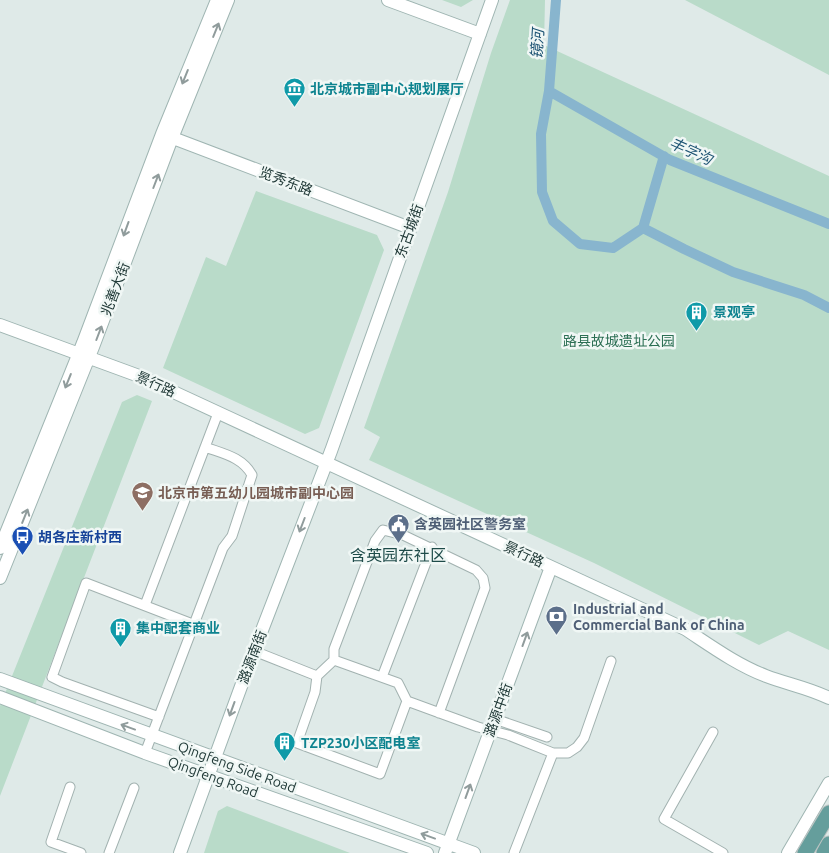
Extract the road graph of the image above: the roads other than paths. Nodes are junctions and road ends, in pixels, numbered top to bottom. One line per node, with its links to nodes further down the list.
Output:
1 (217, 0): 6 (street, 兆善大街, one-way to 6)
2 (228, 0): 6 (street, 兆善大街, one-way to 2)
3 (388, 0): 5 (street)
4 (492, 0): 5 (street, 东古城街)
5 (480, 34): 7 (street, 东古城街)
6 (167, 136): 7 (street, 览秀东路); 9 (street, 兆善大街)
7 (410, 228): 12 (street, 东古城街)
8 (0, 325): 9 (street, 景行路)
9 (84, 357): 10 (street, 景行路); 14 (street, 兆善大街, one-way to 14); 16 (street, 兆善大街, one-way to 9)
10 (218, 412): 11 (street); 12 (street, 景行路)
11 (205, 447): 17 (street); 18 (street)
12 (326, 463): 15 (street, 景行路); 19 (street, 潞源南街, one-way to 19)
13 (432, 547): 20 (street); 23 (street); 28 (street)
14 (0, 548)
15 (551, 567): 26 (street, 景行路); 30 (street, 潞源中街, one-way to 15)
16 (0, 578)
17 (145, 605): 18 (street); 29 (street)
18 (195, 625): 29 (street)
19 (254, 651): 22 (street); 36 (street, 潞源南街, one-way to 36)
20 (334, 660): 22 (street); 23 (street)
21 (612, 661): 35 (street)
22 (317, 676): 27 (street)
23 (382, 677): 27 (street)
24 (0, 680): 32 (street, Qingfeng Side Road, one-way to 24)
25 (0, 697): 34 (street, Qingfeng Road)
26 (829, 698)
27 (407, 701): 28 (street)
28 (439, 713): 30 (street)
29 (160, 717): 32 (street)
30 (493, 725): 33 (street); 35 (street); 43 (street, 潞源中街, one-way to 30)
31 (713, 732): 50 (street)
32 (151, 736): 34 (street); 36 (street, Qingfeng Side Road)
33 (547, 737)
34 (144, 753): 37 (street, Qingfeng Road)
35 (553, 753): 49 (street)
36 (214, 758): 37 (street, 潞源南街); 43 (street, Qingfeng Side Road, one-way to 36)
37 (208, 775): 46 (street, 潞源南街); 47 (street, Qingfeng Road)
38 (829, 783): 51 (street)
39 (70, 788): 44 (street)
40 (134, 788): 45 (street)
41 (829, 812): 52 (main road)
42 (829, 844): 53 (main road)
43 (447, 848): 48 (street, Qingfeng Side Road)
44 (80, 853)
45 (109, 853)
46 (180, 853)
47 (427, 853)
48 (474, 853)
49 (514, 853)
50 (723, 853)
51 (788, 853)
52 (805, 853)
53 (824, 853)

